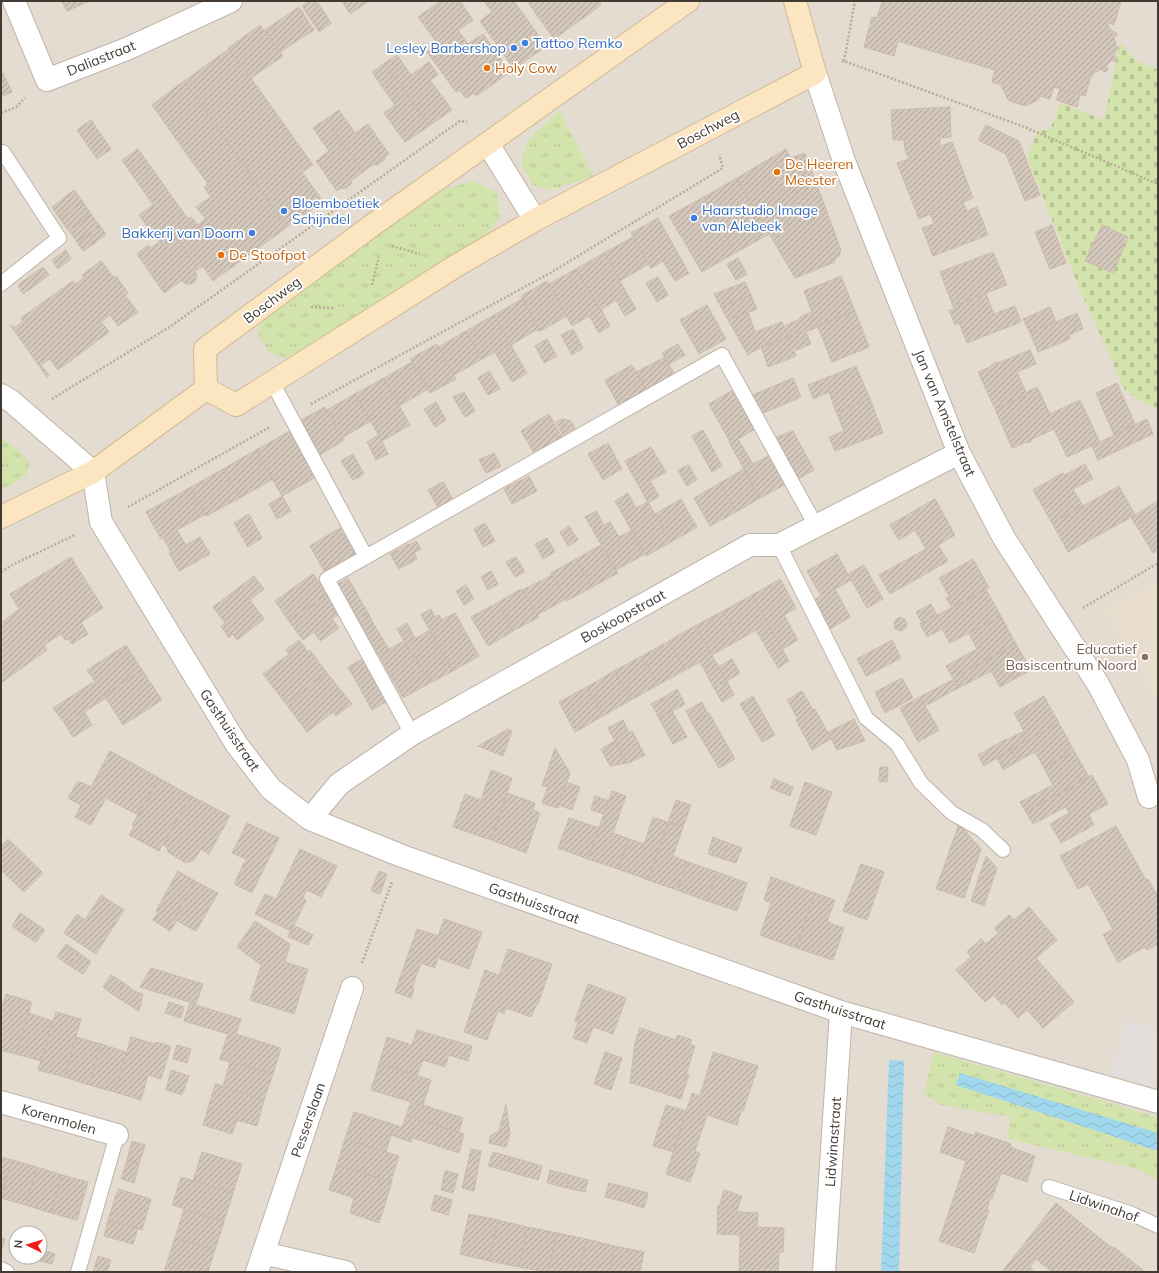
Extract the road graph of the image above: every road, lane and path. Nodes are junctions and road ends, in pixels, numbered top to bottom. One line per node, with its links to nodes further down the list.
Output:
1 (14, 1): 2 (street, Daliastraat)
2 (232, 1)
3 (688, 1): 8 (street, Boschweg)
4 (795, 1): 6 (street)
5 (855, 1): 10 (path)
6 (815, 73): 7 (street, Boschweg); 24 (street, Jan van Amstelstraat)
7 (710, 127): 11 (street, Boschweg); 23 (path)
8 (488, 144): 11 (street); 20 (street, Boschweg); 22 (path)
9 (3, 152): 15 (lane)
10 (1158, 184)
11 (535, 220): 14 (street, Boschweg)
12 (390, 246): 14 (path)
13 (381, 250): 16 (path)
14 (459, 264): 19 (street, Boschweg)
15 (1, 284)
16 (372, 288)
17 (309, 307): 18 (path)
18 (338, 308)
19 (272, 382): 20 (street, Boschweg); 23 (lane)
20 (206, 389): 25 (street)
21 (1, 395): 22 (street)
22 (26, 415): 25 (street)
23 (289, 416): 27 (path); 30 (lane)
24 (959, 453): 28 (street, Boskoopstraat); 33 (street, Jan van Amstelstraat)
25 (93, 472): 26 (street); 27 (street, Gasthuisstraat)
26 (1, 517)
27 (101, 522): 32 (path); 36 (street, Gasthuisstraat)
28 (816, 526): 29 (street, Boskoopstraat); 30 (lane)
29 (778, 545): 34 (street, Boskoopstraat); 37 (lane)
30 (366, 557): 34 (lane)
31 (1158, 563): 33 (path)
32 (1, 572)
33 (1058, 623): 35 (street, Jan van Amstelstraat)
34 (412, 734): 36 (street, Boskoopstraat)
35 (1149, 797)
36 (310, 819): 38 (street, Gasthuisstraat)
37 (1003, 850)
38 (402, 856): 39 (path); 40 (street, Gasthuisstraat)
39 (352, 988): 46 (street, Pesserslaan)
40 (841, 1012): 42 (street, Gasthuisstraat); 51 (street, Lidwinastraat)
41 (1, 1102): 43 (street, Korenmolen)
42 (1158, 1102)
43 (117, 1136): 49 (lane)
44 (1049, 1187): 45 (lane, Lidwinahof)
45 (1158, 1226)
46 (260, 1262): 50 (street, Pesserslaan)
47 (1, 1269): 48 (lane)
48 (7, 1272)
49 (78, 1272)
50 (345, 1272)
51 (824, 1272)

